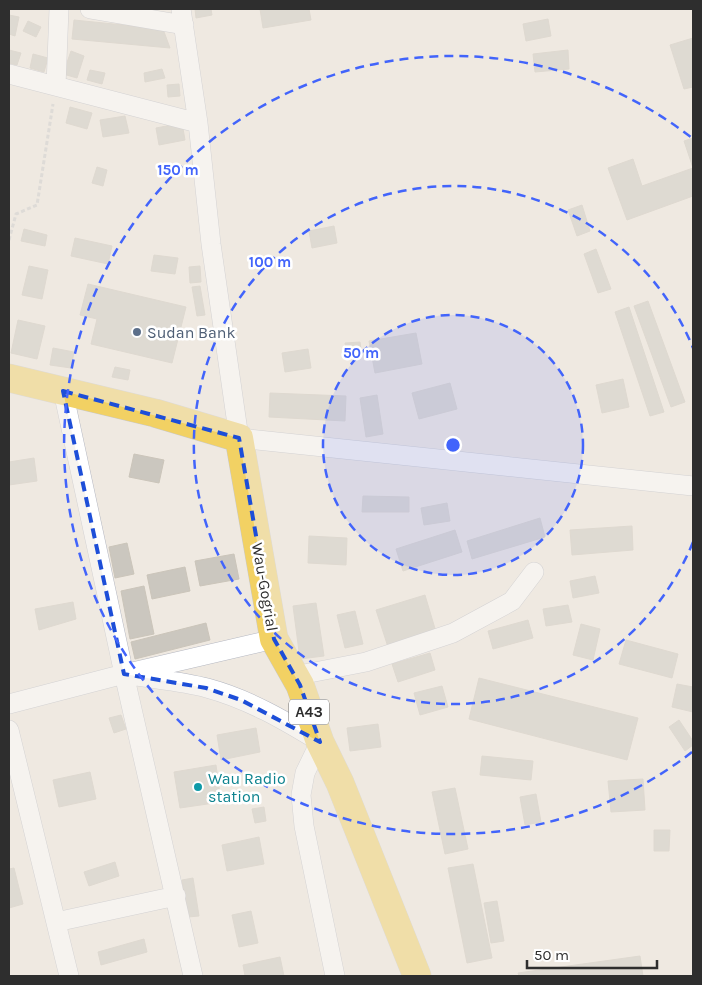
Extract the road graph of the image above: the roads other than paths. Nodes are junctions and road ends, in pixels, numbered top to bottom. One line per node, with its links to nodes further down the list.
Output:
1 (59, 9): 5 (street)
2 (90, 9): 3 (street)
3 (182, 17): 6 (street)
4 (9, 74): 5 (street)
5 (56, 86): 6 (street)
6 (198, 123): 9 (street)
7 (9, 378): 8 (main road)
8 (63, 391): 9 (main road); 13 (street)
9 (239, 438): 10 (street); 12 (main road, Wau-Gogrial / A43)
10 (693, 486)
11 (534, 572): 14 (street)
12 (274, 639): 13 (street); 14 (main road, Wau-Gogrial / A43)
13 (124, 674): 15 (street); 17 (street); 18 (street)
14 (294, 676): 17 (main road, Wau-Gogrial / A43)
15 (9, 704)
16 (9, 730): 19 (street)
17 (320, 742): 22 (street); 23 (main road, Wau-Gogrial / A43)
18 (176, 896): 19 (street); 21 (street)
19 (56, 922): 20 (street)
20 (70, 976)
21 (193, 976)
22 (335, 976)
23 (417, 976)

